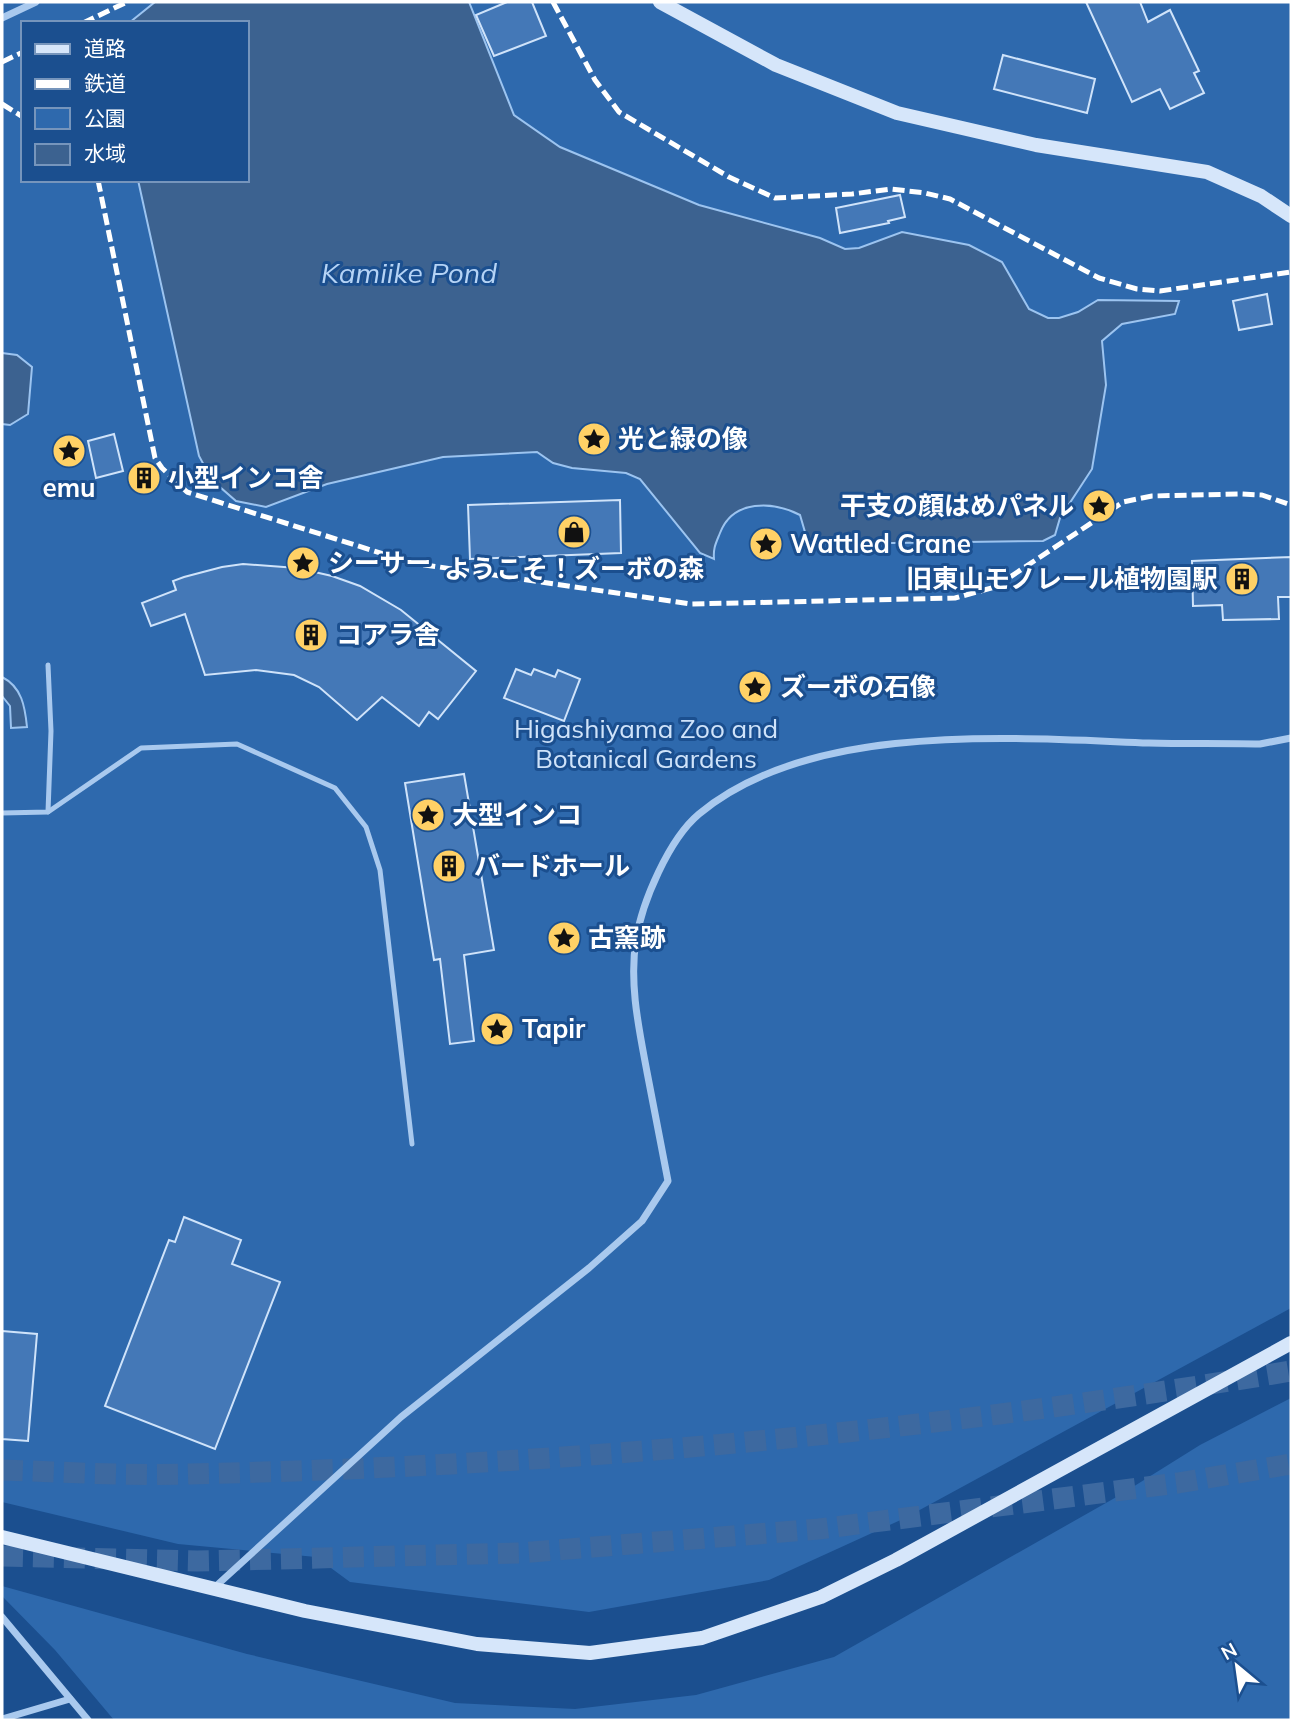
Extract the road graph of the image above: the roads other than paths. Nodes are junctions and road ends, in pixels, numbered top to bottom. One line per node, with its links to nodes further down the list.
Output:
1 (36, 2): 3 (street)
2 (660, 2): 4 (street)
3 (2, 18)
4 (1291, 216)
5 (48, 665): 7 (lane)
6 (1291, 738): 12 (street)
7 (48, 812): 8 (lane); 9 (lane)
8 (2, 813)
9 (412, 1144)
10 (1291, 1343): 12 (street)
11 (2, 1537): 12 (street)
12 (213, 1589)
13 (2, 1617): 14 (street)
14 (70, 1699): 15 (street); 16 (street)
15 (2, 1719)
16 (88, 1720)

